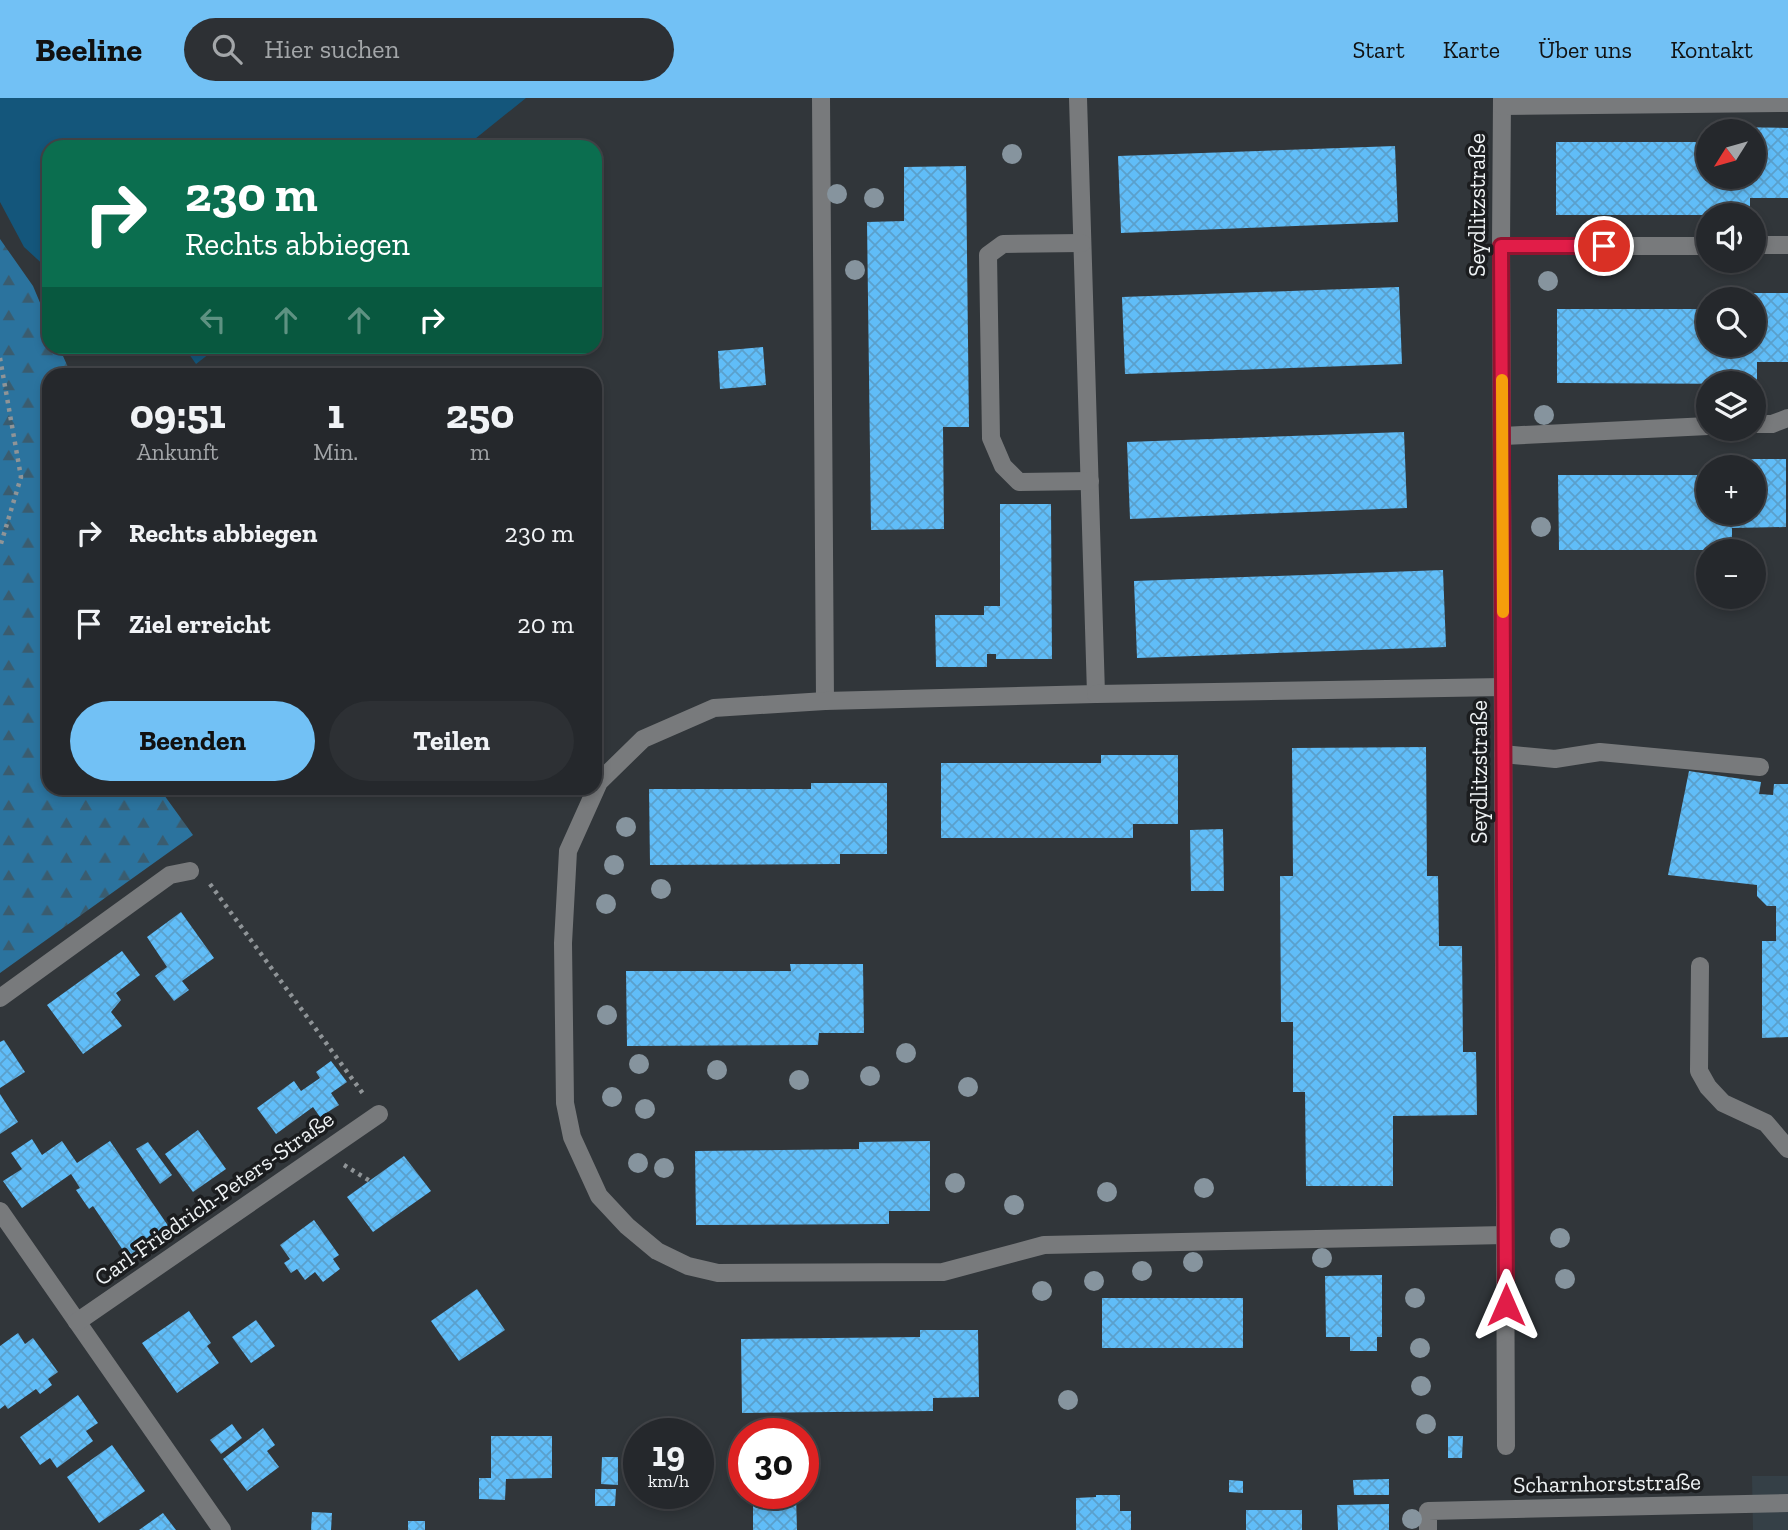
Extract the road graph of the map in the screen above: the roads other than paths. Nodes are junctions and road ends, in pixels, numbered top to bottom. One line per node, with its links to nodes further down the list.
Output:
1 (821, 98): 17 (street)
2 (1078, 98): 5 (street)
3 (1502, 102): 4 (street); 7 (street, Seydlitzstraße)
4 (1788, 103)
5 (1082, 243): 14 (street); 14 (street)
6 (1788, 245): 9 (street)
7 (1501, 246): 8 (street); 13 (street, Seydlitzstraße)
8 (1696, 246)
9 (1766, 246)
10 (1788, 418): 11 (street)
11 (1766, 424)
12 (1696, 427): 13 (street)
13 (1503, 436): 15 (street, Seydlitzstraße)
14 (1090, 481): 16 (street)
15 (1503, 687): 16 (street); 18 (street, Seydlitzstraße)
16 (1096, 694): 17 (street)
17 (825, 701): 20 (street)
18 (1503, 754): 19 (street); 28 (street, Seydlitzstraße)
19 (1760, 766)
20 (602, 779)
21 (593, 795): 28 (street)
22 (190, 871): 24 (street)
23 (1700, 965): 26 (street)
24 (0, 998)
25 (379, 1114): 29 (street, Carl-Friedrich-Peters-Straße)
26 (1788, 1149)
27 (0, 1211): 29 (street)
28 (1505, 1236): 30 (street, Seydlitzstraße)
29 (77, 1322): 32 (street)
30 (1506, 1446)
31 (1788, 1503): 33 (street, Scharnhorststraße)
32 (222, 1530)
33 (1428, 1530)

